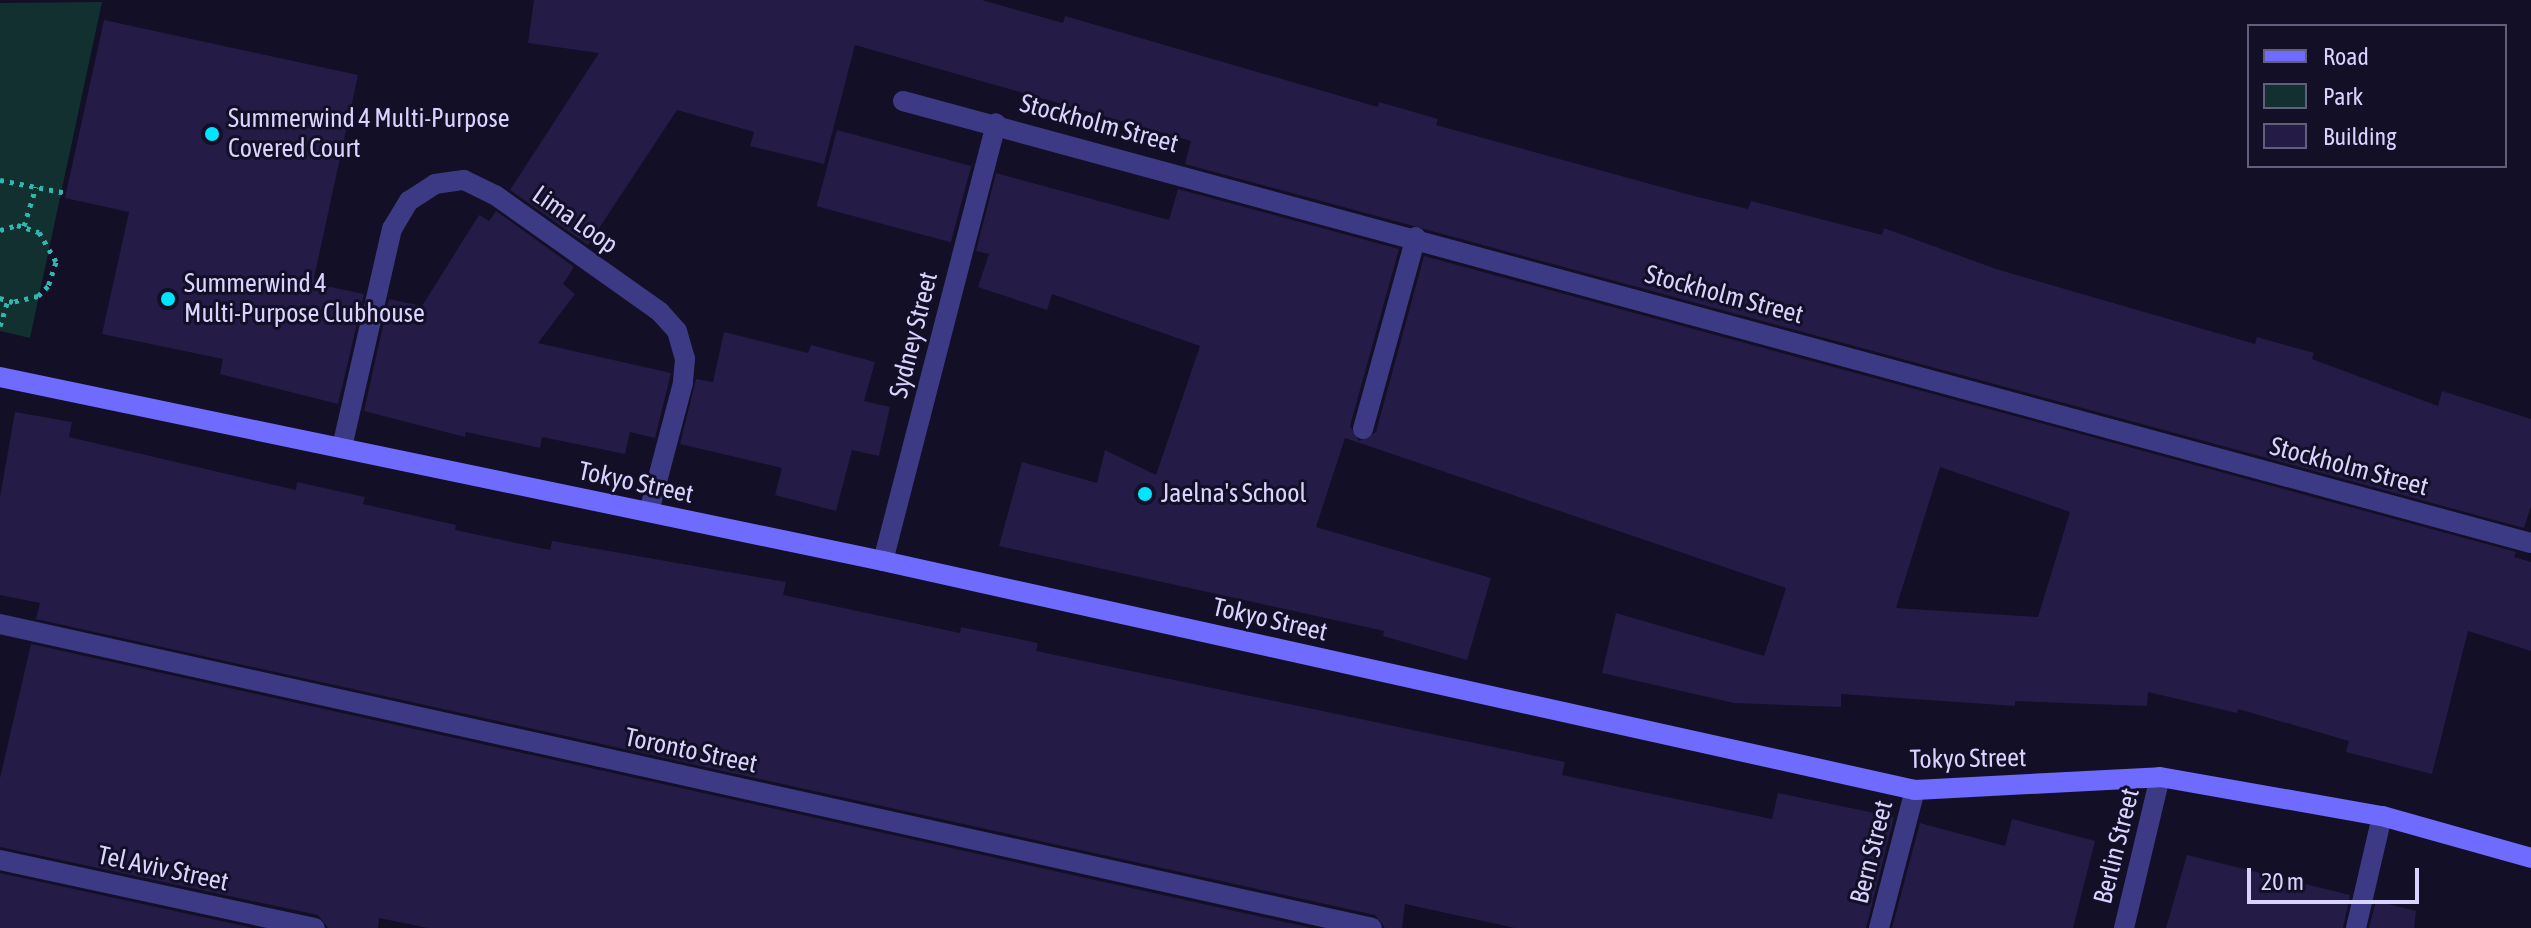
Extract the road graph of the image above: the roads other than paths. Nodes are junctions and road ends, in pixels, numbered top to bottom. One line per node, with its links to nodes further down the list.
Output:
1 (903, 101): 2 (street, Stockholm Street)
2 (996, 123): 3 (street, Stockholm Street); 9 (street, Sydney Street)
3 (1416, 237): 5 (street); 8 (street, Stockholm Street)
4 (0, 377): 6 (street, Tokyo Street)
5 (1363, 429)
6 (342, 447): 7 (street, Tokyo Street); 7 (street, Lima Loop)
7 (649, 512): 9 (street, Tokyo Street)
8 (2531, 543)
9 (883, 561): 12 (street, Tokyo Street)
10 (0, 624): 17 (street, Toronto Street)
11 (2160, 777): 12 (street, Tokyo Street); 13 (street, Tokyo Street); 19 (street, Berlin Street)
12 (1915, 790): 18 (street, Bern Street)
13 (2382, 816): 14 (street, Tokyo Street); 20 (street)
14 (2531, 858)
15 (0, 860): 16 (street, Tel Aviv Street)
16 (315, 928)
17 (1372, 928)
18 (1879, 928)
19 (2124, 928)
20 (2356, 928)

